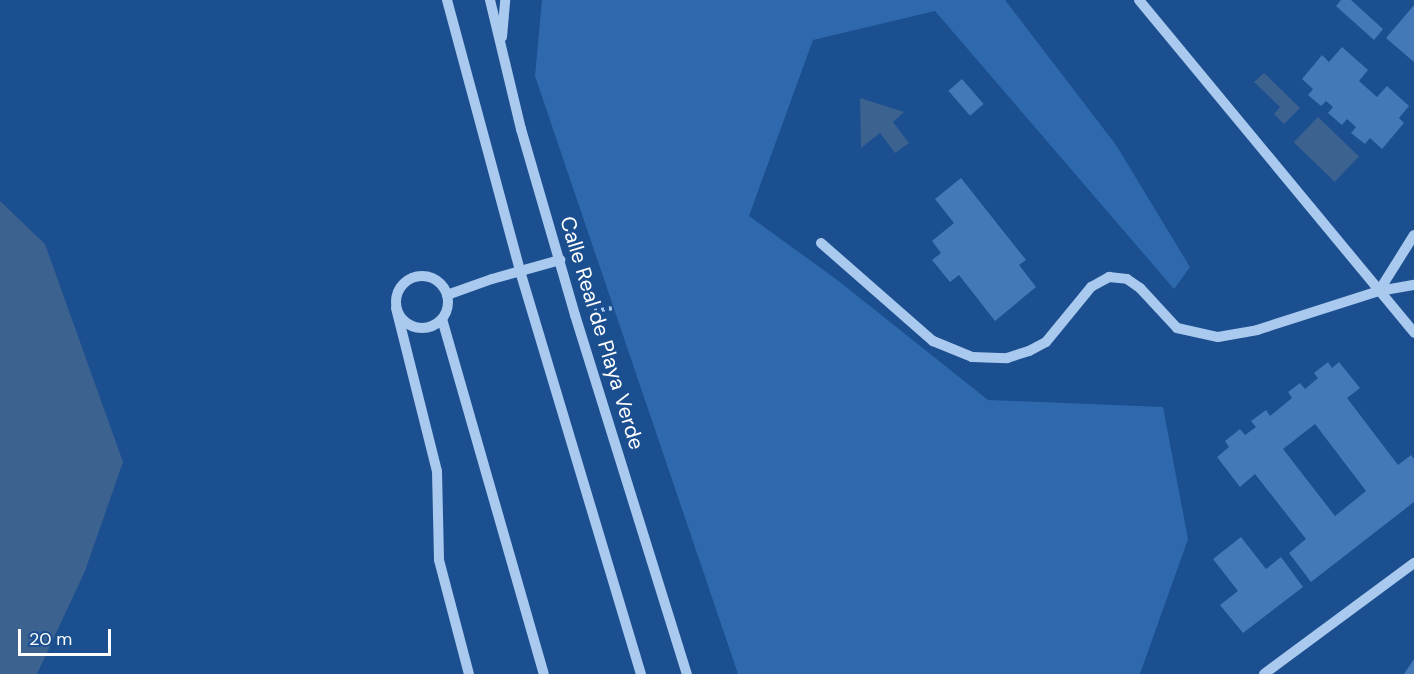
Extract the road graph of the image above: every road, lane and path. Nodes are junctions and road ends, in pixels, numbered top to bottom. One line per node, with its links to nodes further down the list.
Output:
1 (447, 0): 9 (street)
2 (490, 0): 5 (street, Calle Real de Playa Verde)
3 (505, 0): 5 (street)
4 (1139, 0): 11 (street)
5 (501, 46): 8 (street, Calle Real de Playa Verde)
6 (1414, 234): 11 (street)
7 (821, 243): 11 (street)
8 (560, 260): 9 (street); 20 (street, Calle Real de Playa Verde)
9 (520, 271): 12 (street); 19 (street)
10 (1414, 285): 11 (street)
11 (1379, 291): 15 (street)
12 (447, 295): 13 (street); 14 (street)
13 (396, 308): 14 (street); 17 (street)
14 (442, 319): 18 (street)
15 (1414, 333)
16 (1414, 563): 21 (street)
17 (469, 674)
18 (544, 674)
19 (641, 674)
20 (687, 674)
21 (1264, 674)

